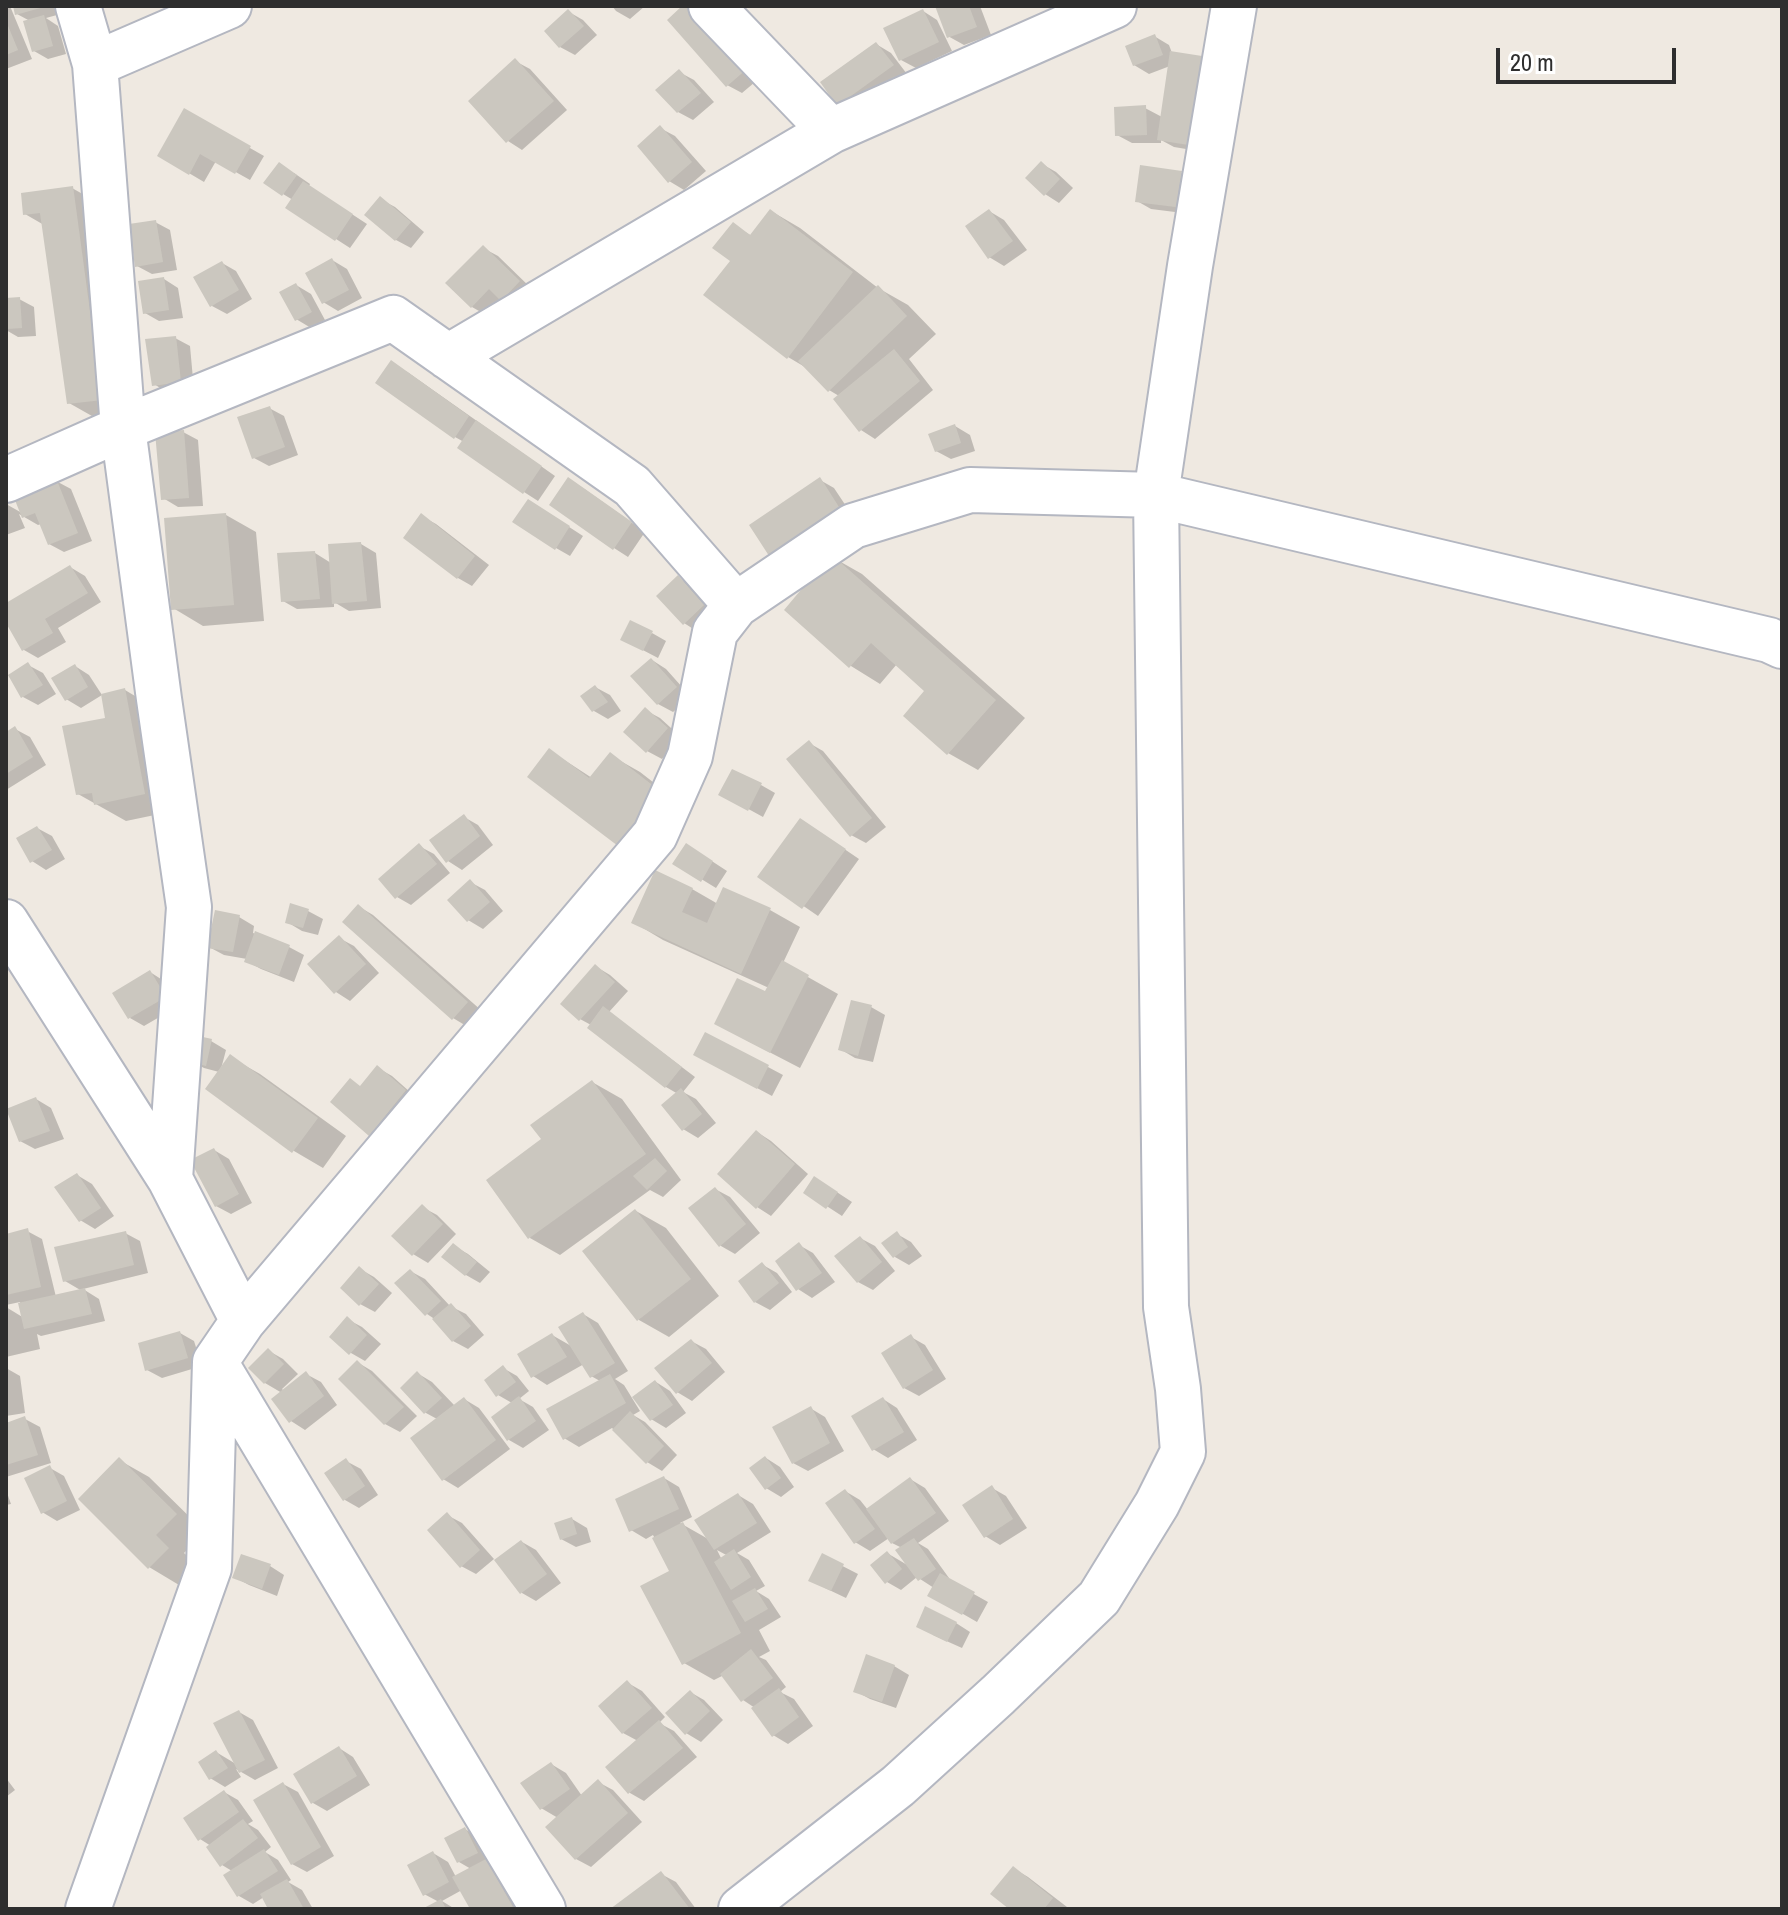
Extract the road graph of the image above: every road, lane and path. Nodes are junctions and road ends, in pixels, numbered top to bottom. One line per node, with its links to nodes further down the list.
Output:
1 (78, 6): 6 (street)
2 (229, 6): 6 (street)
3 (711, 6): 7 (street)
4 (1114, 6): 7 (street)
5 (1234, 6): 11 (street)
6 (95, 64): 9 (street)
7 (831, 131): 8 (street)
8 (448, 357): 9 (street); 12 (street)
9 (123, 428): 10 (street); 15 (street)
10 (6, 480)
11 (1156, 495): 12 (street); 13 (street); 20 (street)
12 (736, 605): 16 (street)
13 (1782, 646)
14 (6, 922): 15 (street)
15 (170, 1179): 16 (street)
16 (243, 1321): 17 (street)
17 (215, 1362): 18 (street); 19 (street)
18 (88, 1909)
19 (543, 1909)
20 (741, 1909)

